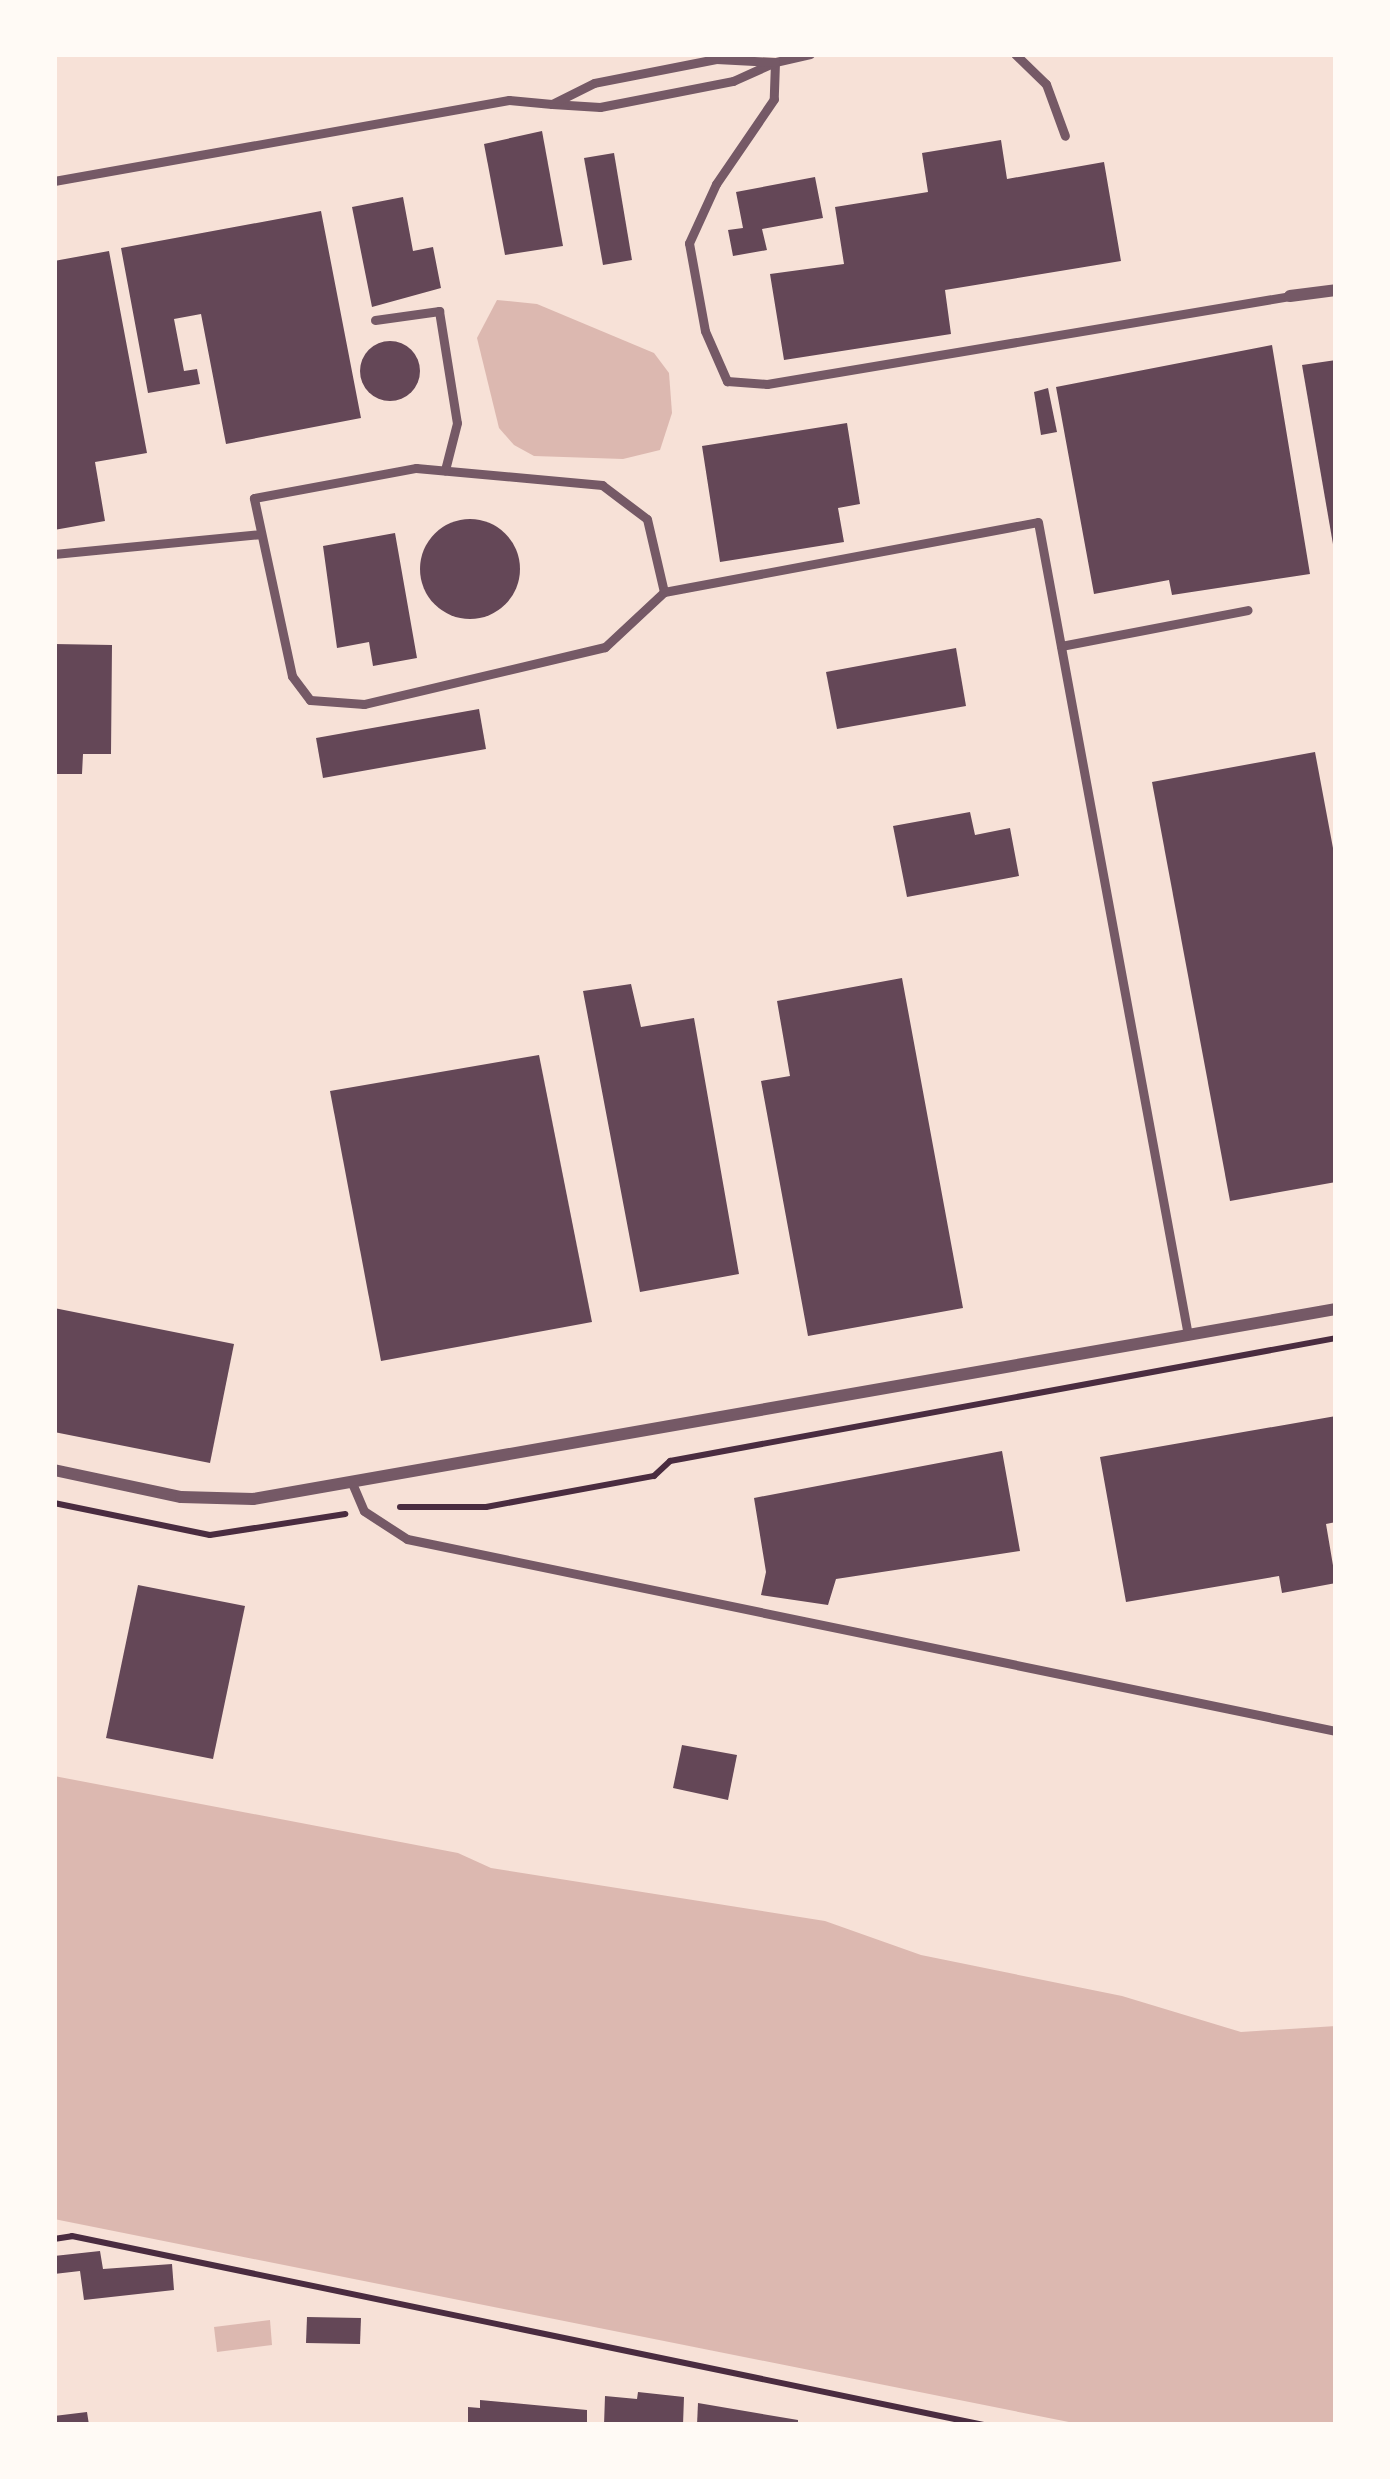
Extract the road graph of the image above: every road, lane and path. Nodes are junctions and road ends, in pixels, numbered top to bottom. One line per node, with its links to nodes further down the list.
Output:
1 (810, 54): 3 (lane)
2 (1015, 54): 5 (lane)
3 (775, 62): 4 (lane); 4 (lane); 8 (lane)
4 (552, 104): 6 (lane)
5 (1065, 136)
6 (54, 182)
7 (1336, 290): 8 (street)
8 (1289, 296)
9 (375, 320): 10 (lane)
10 (445, 470): 11 (lane); 13 (lane)
11 (260, 534): 12 (lane); 13 (lane)
12 (54, 554)
13 (664, 592): 15 (lane)
14 (1248, 610): 15 (lane)
15 (1061, 646): 17 (lane)
16 (1336, 1309): 17 (street)
17 (1188, 1336): 20 (street)
18 (1336, 1338): 22 (path)
19 (54, 1470): 20 (street)
20 (352, 1484): 22 (lane)
21 (54, 1503): 22 (path)
22 (364, 1511): 23 (lane)
23 (1336, 1731)
24 (54, 2239): 25 (path)
25 (984, 2425)

